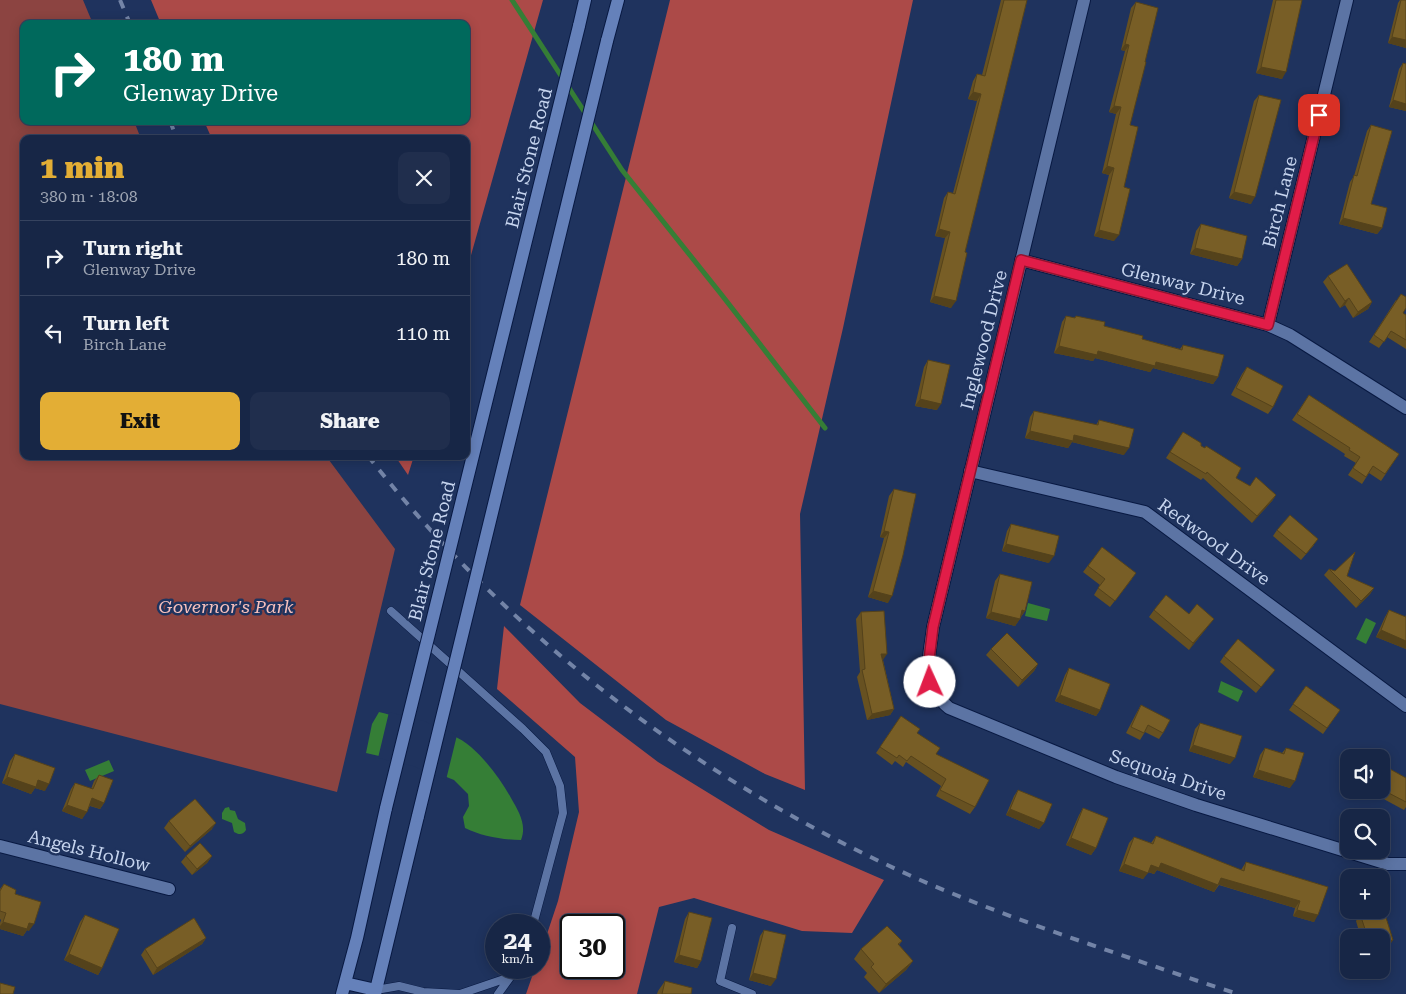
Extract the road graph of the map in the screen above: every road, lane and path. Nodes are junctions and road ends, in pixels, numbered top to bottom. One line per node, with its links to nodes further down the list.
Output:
1 (585, 0): 19 (main road, Blair Stone Road, bridge)
2 (618, 0): 20 (main road, bridge)
3 (1084, 0): 5 (street, Inglewood Drive)
4 (1347, 0): 6 (street, Birch Lane)
5 (1021, 260): 6 (street, Glenway Drive); 8 (street, Inglewood Drive)
6 (1268, 325): 7 (street, Glenway Drive)
7 (1406, 408)
8 (970, 471): 10 (street, Inglewood Drive); 11 (street, Redwood Drive)
9 (390, 611): 15 (lane)
10 (932, 688): 13 (street, Sequoia Drive)
11 (1406, 706)
12 (0, 846): 14 (street, Angels Hollow)
13 (1406, 864)
14 (169, 889)
15 (536, 914)
16 (732, 928): 22 (lane)
17 (504, 979): 20 (lane)
18 (509, 979): 21 (lane)
19 (343, 988): 20 (main road)
20 (376, 993)
21 (498, 994)
22 (752, 994)

